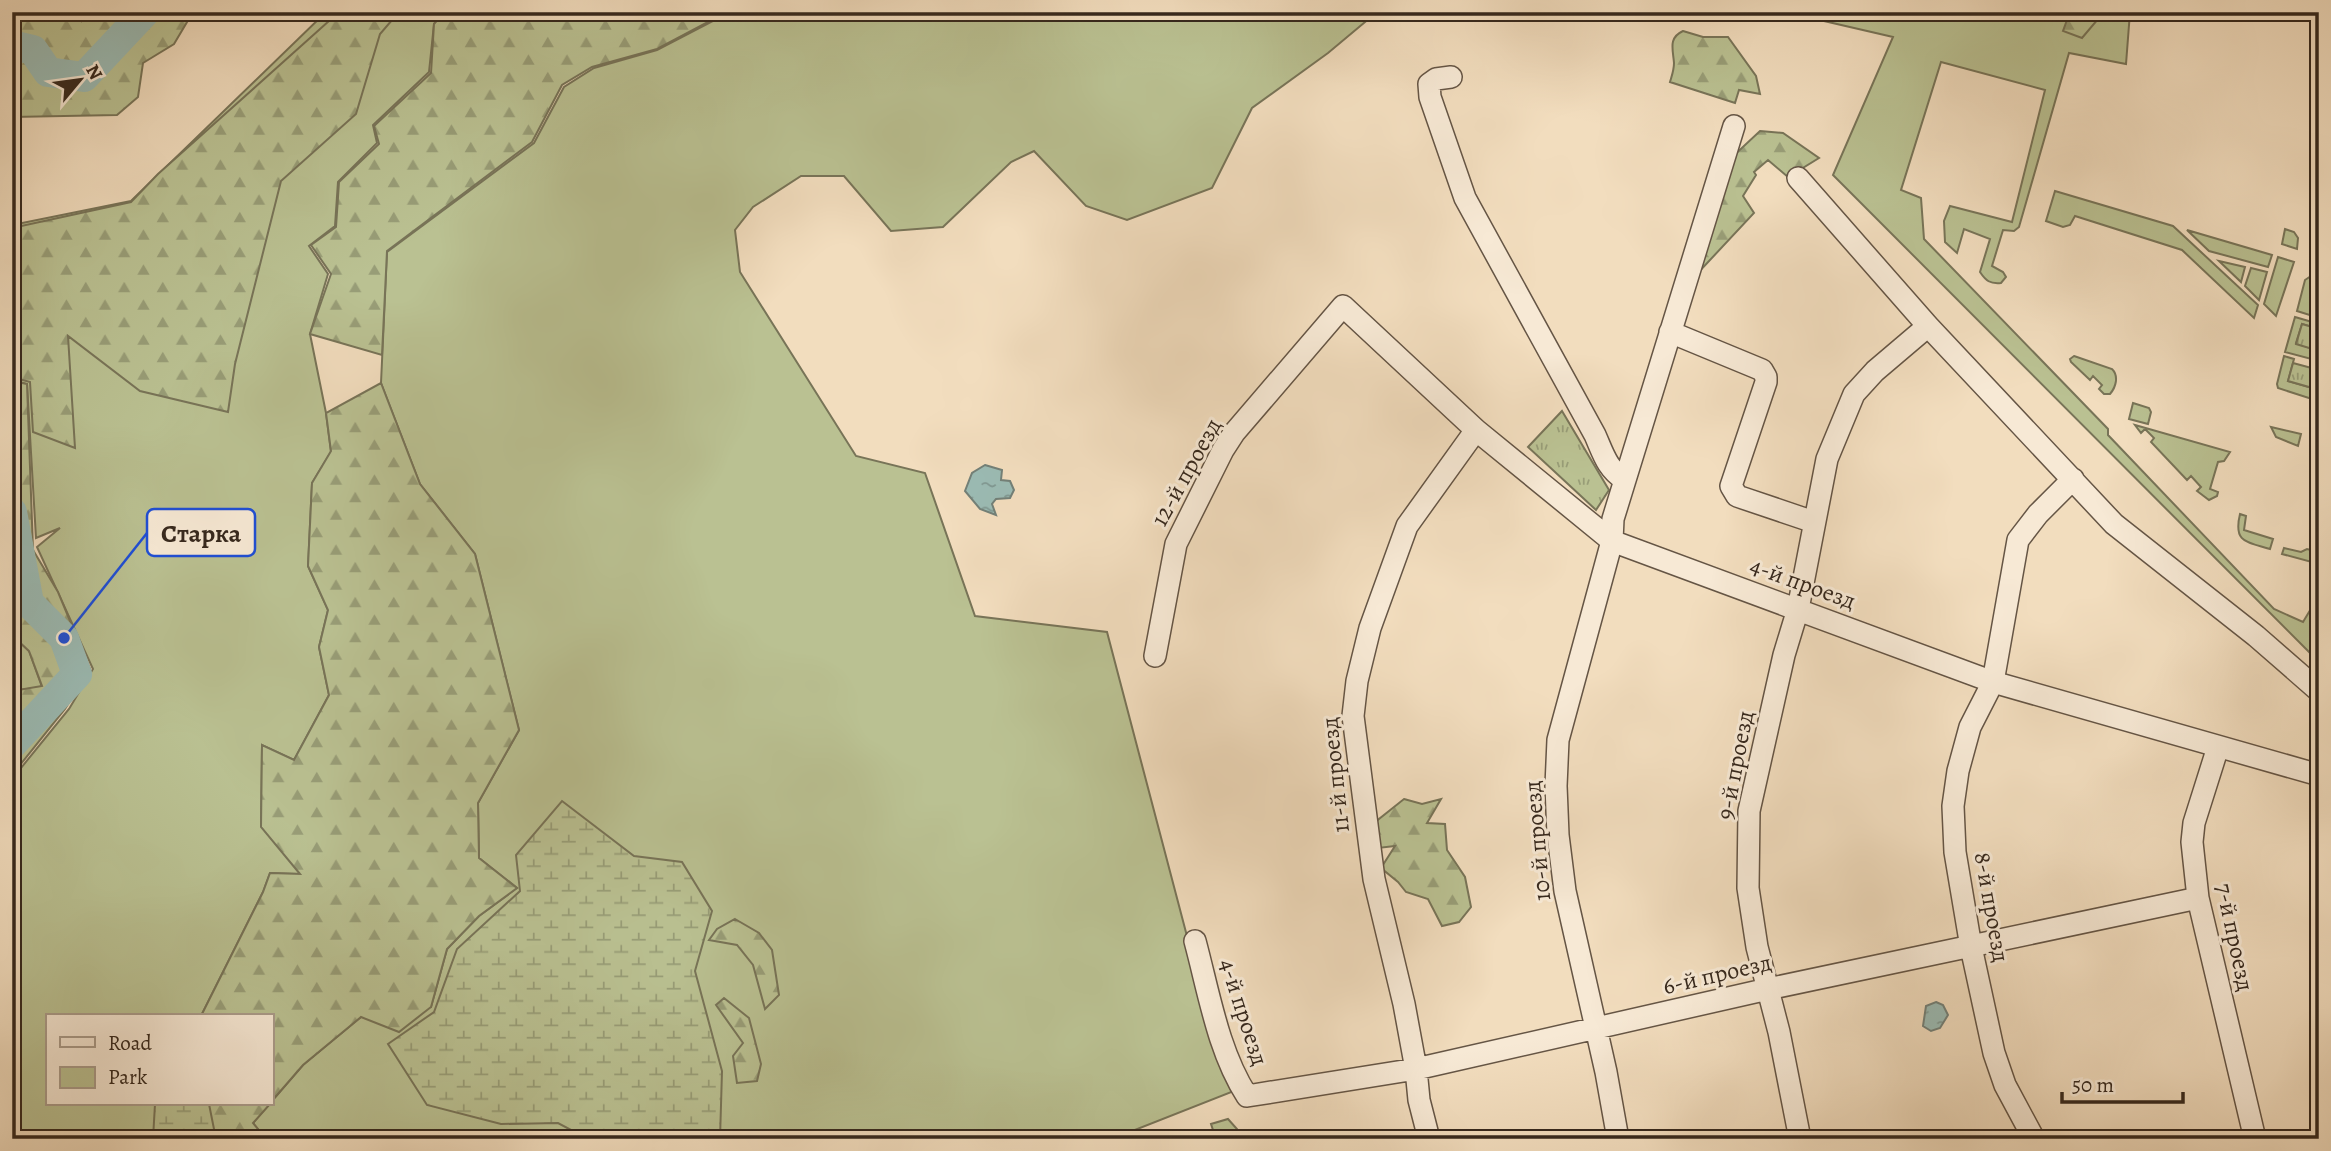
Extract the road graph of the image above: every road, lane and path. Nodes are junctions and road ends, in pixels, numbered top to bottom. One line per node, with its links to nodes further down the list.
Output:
1 (1451, 77): 9 (street)
2 (1734, 126): 6 (street, 10-й проезд)
3 (1798, 178): 5 (street)
4 (1343, 306): 7 (street, 4-й проезд); 13 (street, 12-й проезд)
5 (1928, 326): 8 (street); 12 (street, 9-й проезд)
6 (1670, 332): 9 (street, 10-й проезд); 10 (street)
7 (1476, 430): 11 (street, 4-й проезд); 23 (street, 11-й проезд)
8 (2073, 479): 14 (street, 8-й проезд); 15 (street)
9 (1625, 480): 11 (street, 10-й проезд)
10 (1808, 520)
11 (1612, 541): 12 (street, 4-й проезд); 22 (street, 10-й проезд)
12 (1798, 608): 14 (street, 4-й проезд); 21 (street, 9-й проезд)
13 (1155, 656)
14 (1993, 682): 16 (street, 4-й проезд); 20 (street, 8-й проезд)
15 (2319, 691)
16 (2218, 747): 17 (street, 4-й проезд); 18 (street, 7-й проезд)
17 (2319, 775)
18 (2198, 898): 20 (street, 6-й проезд); 29 (street, 7-й проезд)
19 (1195, 941): 24 (street, 4-й проезд)
20 (1972, 947): 21 (street, 6-й проезд); 28 (street, 8-й проезд)
21 (1768, 989): 22 (street, 6-й проезд); 27 (street, 9-й проезд)
22 (1596, 1028): 23 (street, 6-й проезд); 26 (street, 10-й проезд)
23 (1416, 1069): 24 (street, 6-й проезд); 25 (street, 11-й проезд)
24 (1247, 1096)
25 (1429, 1139)
26 (1618, 1139)
27 (1800, 1139)
28 (2034, 1139)
29 (2255, 1139)

